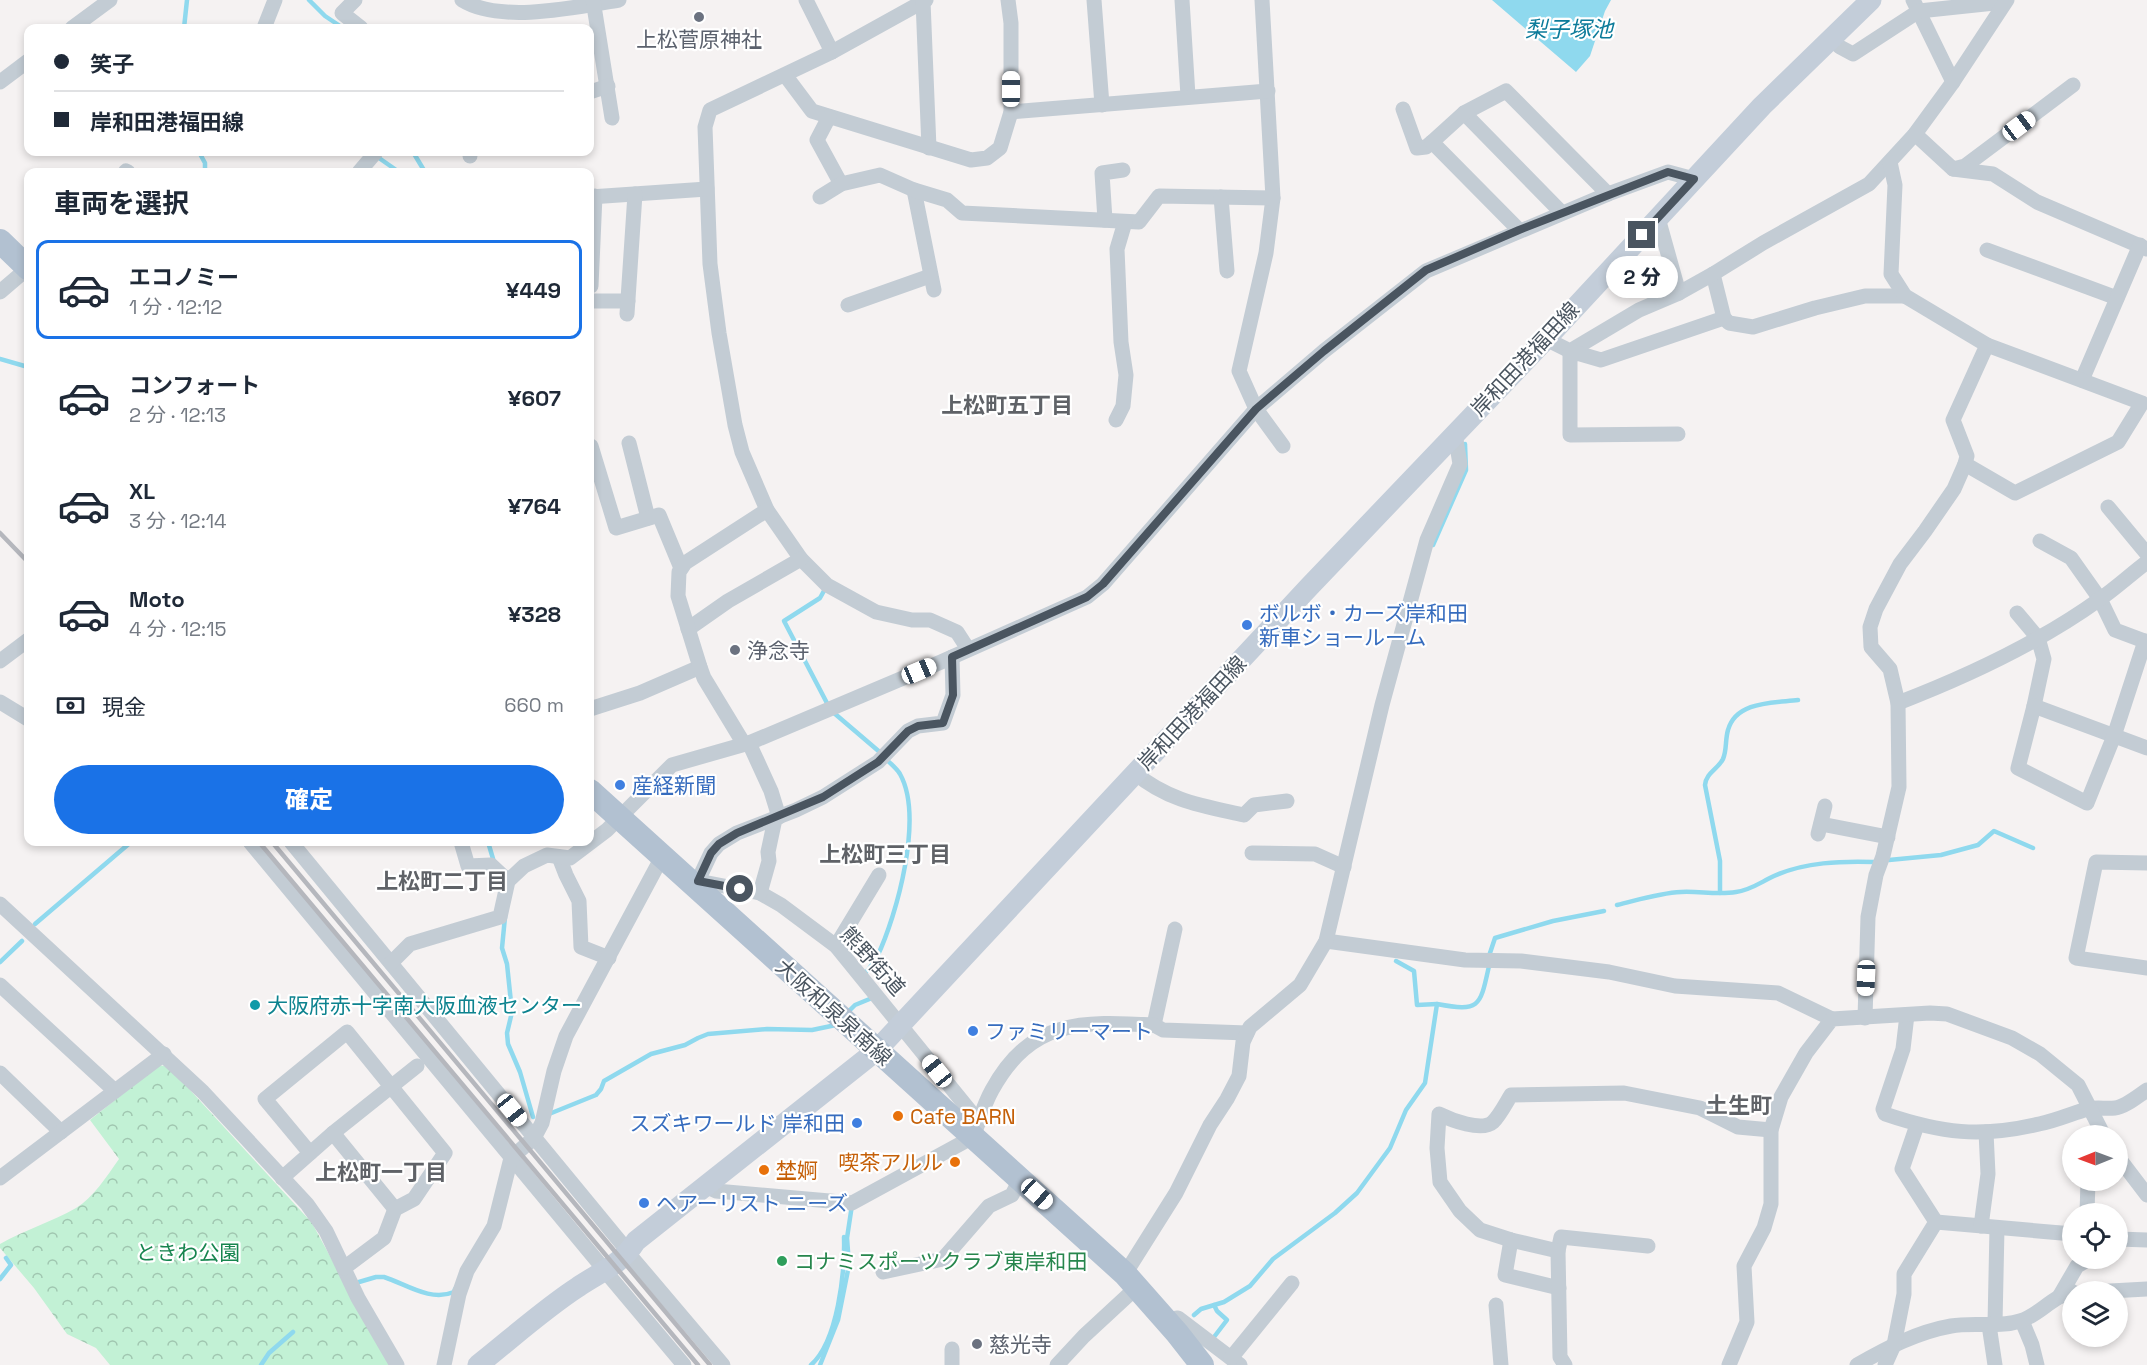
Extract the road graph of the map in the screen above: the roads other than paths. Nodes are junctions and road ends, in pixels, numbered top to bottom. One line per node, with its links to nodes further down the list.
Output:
1 (110, 0): 17 (street)
2 (275, 0): 18 (street)
3 (355, 0): 19 (street)
4 (462, 0): 16 (street)
5 (619, 0): 14 (street)
6 (806, 0): 21 (street)
7 (1008, 0): 33 (street)
8 (1094, 0): 31 (street)
9 (1182, 0): 30 (street)
10 (1262, 0): 29 (street)
11 (1871, 0): 20 (street, 岸和田港福田線)
12 (925, 1): 21 (street); 39 (street)
13 (2005, 1): 15 (street); 25 (street)
14 (593, 2): 16 (street); 27 (street)
15 (1916, 5): 20 (street); 25 (street)
16 (511, 6)
17 (77, 24)
18 (266, 24)
19 (356, 24)
20 (1830, 38): 45 (street, 岸和田港福田線)
21 (832, 52): 23 (street)
22 (24, 64): 24 (street)
23 (786, 75): 35 (street); 47 (street)
24 (0, 82)
25 (1953, 82): 37 (street)
26 (2073, 85): 43 (street)
27 (608, 86): 28 (street); 36 (street)
28 (594, 91)
29 (1268, 91): 30 (street); 54 (street)
30 (1188, 96): 31 (street)
31 (1102, 105): 33 (street)
32 (1403, 109): 38 (street)
33 (1011, 111): 39 (street)
34 (1464, 113): 38 (street); 50 (street); 55 (street)
35 (829, 117): 39 (street); 46 (street)
36 (612, 118)
37 (1915, 135): 41 (street); 43 (street)
38 (1432, 142): 59 (street)
39 (929, 148)
40 (373, 156): 42 (street)
41 (1890, 162): 66 (street); 70 (street)
42 (363, 168)
43 (1953, 169): 61 (street)
44 (1123, 170): 57 (street)
45 (1694, 179): 50 (street); 56 (street, 岸和田港福田線)
46 (841, 184): 48 (street); 52 (street)
47 (707, 189): 49 (street); 87 (street)
48 (914, 190): 57 (street); 72 (street)
49 (635, 194): 51 (street); 69 (street)
50 (1608, 194): 55 (street)
51 (594, 196)
52 (820, 197)
53 (1221, 197): 54 (street); 58 (street); 64 (street)
54 (1273, 198): 78 (street)
55 (1563, 213): 59 (street)
56 (1658, 218): 68 (street); 74 (street, 岸和田港福田線)
57 (1105, 220): 58 (street)
58 (1125, 222): 79 (street)
59 (1519, 230): 78 (street)
60 (0, 241): 63 (main road)
61 (2143, 247): 71 (street)
62 (1987, 250): 71 (street)
63 (24, 264)
64 (1227, 270)
65 (24, 271): 67 (street)
66 (1713, 274): 68 (street); 73 (street)
67 (0, 292)
68 (1679, 292): 76 (street)
69 (594, 296)
70 (1905, 296): 73 (street); 75 (street)
71 (2117, 298): 77 (street)
72 (848, 304)
73 (1724, 318): 76 (street)
74 (1546, 339): 76 (street); 80 (street, 岸和田港福田線)
75 (1987, 345): 77 (street); 85 (street)
76 (1570, 351): 81 (street)
77 (2082, 380): 85 (street)
78 (1256, 409): 83 (street); 100 (street)
79 (1116, 420)
80 (1455, 434): 112 (street, 岸和田港福田線); 128 (street)
81 (1678, 434)
82 (629, 443): 88 (street)
83 (1283, 446)
84 (594, 456): 88 (street)
85 (1965, 464): 105 (street)
86 (2108, 507): 90 (street)
87 (766, 510): 91 (street); 93 (street)
88 (648, 518): 93 (street)
89 (2040, 541): 94 (street)
90 (2147, 554)
91 (801, 559): 96 (street); 100 (street)
92 (2147, 562): 94 (street)
93 (681, 568): 96 (street)
94 (2100, 599): 97 (street); 98 (street)
95 (2017, 613): 97 (street)
96 (688, 629): 103 (street)
97 (2038, 638): 105 (street); 106 (street)
98 (2146, 641): 109 (street)
99 (24, 643): 102 (street)
100 (969, 649): 101 (street)
101 (952, 657): 110 (street); 117 (street)
102 (0, 661)
103 (700, 667): 107 (street); 110 (street)
104 (0, 702): 108 (street)
105 (1898, 703): 118 (street)
106 (2034, 706): 109 (street); 109 (street)
107 (594, 708)
108 (24, 717)
109 (2114, 736): 111 (street)
110 (746, 744): 116 (street); 117 (street)
111 (2147, 748)
112 (1135, 773): 114 (street); 144 (street, 岸和田港福田線)
113 (594, 795): 116 (main road, 大阪和泉泉南線)
114 (1287, 801)
115 (1824, 806): 118 (street)
116 (618, 818): 119 (street); 126 (main road, 大阪和泉泉南線)
117 (777, 818): 131 (street); 132 (street)
118 (1888, 837): 142 (street)
119 (594, 840)
120 (253, 846): 164 (street)
121 (294, 846): 138 (street)
122 (462, 846): 130 (street)
123 (586, 846): 125 (street)
124 (1252, 853): 128 (street)
125 (559, 857): 130 (street); 137 (street)
126 (662, 857): 131 (main road, 大阪和泉泉南線); 137 (street)
127 (2147, 863): 139 (street)
128 (1344, 867): 135 (street)
129 (879, 875): 136 (street)
130 (508, 881): 138 (street)
131 (696, 884): 132 (street, 熊野街道); 147 (main road, 大阪和泉泉南線)
132 (760, 893): 136 (street, 熊野街道)
133 (0, 904): 148 (street)
134 (1175, 929): 145 (street)
135 (1326, 942): 143 (street); 146 (street)
136 (836, 946): 144 (street, 熊野街道)
137 (609, 958): 162 (street)
138 (391, 963): 162 (street)
139 (2147, 968)
140 (0, 985): 153 (street)
141 (1907, 1015): 142 (street); 154 (street); 155 (street)
142 (1865, 1018): 143 (street)
143 (1832, 1019): 158 (street)
144 (900, 1024): 147 (street, 岸和田港福田線); 157 (street, 熊野街道)
145 (1154, 1025): 146 (street); 157 (street)
146 (1247, 1033): 185 (street)
147 (876, 1051): 157 (main road, 大阪和泉泉南線); 169 (street, 岸和田港福田線)
148 (164, 1054): 153 (street); 167 (street)
149 (417, 1066): 151 (street)
150 (0, 1072): 159 (street)
151 (392, 1087): 161 (street); 163 (street); 171 (street)
152 (2147, 1090): 154 (street)
153 (116, 1091): 159 (street)
154 (2091, 1108): 156 (street); 160 (street)
155 (1917, 1125): 160 (street); 172 (street)
156 (2099, 1125)
157 (976, 1130): 168 (main road, 大阪和泉泉南線); 169 (street)
158 (1771, 1130): 176 (street); 209 (street)
159 (62, 1132): 166 (street)
160 (1986, 1132): 173 (street)
161 (333, 1133): 163 (street); 171 (street)
162 (534, 1138): 164 (street); 179 (street)
163 (310, 1153): 167 (street)
164 (511, 1158): 182 (street); 201 (street)
165 (2128, 1170): 170 (street)
166 (0, 1178)
167 (282, 1178): 183 (street)
168 (1020, 1179): 184 (street); 185 (main road, 大阪和泉泉南線)
169 (705, 1186): 179 (street, 岸和田港福田線)
170 (2147, 1195)
171 (395, 1209): 183 (street)
172 (1936, 1222): 173 (street); 195 (street)
173 (1981, 1226): 174 (street)
174 (1997, 1228): 175 (street); 194 (street)
175 (2062, 1233)
176 (1511, 1240): 181 (street); 187 (street)
177 (2147, 1240): 178 (street)
178 (2128, 1241)
179 (629, 1246): 182 (street, 岸和田港福田線); 203 (street)
180 (1648, 1246): 181 (street)
181 (1558, 1251): 187 (street)
182 (602, 1267): 198 (street); 202 (street, 岸和田港福田線)
183 (344, 1268): 200 (street)
184 (883, 1272)
185 (1131, 1281): 192 (main road, 大阪和泉泉南線); 205 (street)
186 (1292, 1284): 197 (street)
187 (1559, 1288): 199 (street)
188 (2147, 1289): 189 (street)
189 (2128, 1290)
190 (2062, 1296): 193 (street)
191 (1496, 1305): 207 (street)
192 (1166, 1320): 197 (street); 206 (main road, 大阪和泉泉南線)
193 (2022, 1321): 194 (street); 213 (street)
194 (1992, 1324): 195 (street); 212 (street)
195 (1893, 1345): 210 (street); 211 (street)
196 (952, 1349): 204 (street)
197 (1236, 1361)
198 (678, 1363)
199 (1565, 1364): 208 (street)
200 (397, 1365)
201 (444, 1365)
202 (478, 1365)
203 (723, 1365)
204 (952, 1365)
205 (1057, 1365)
206 (1202, 1365)
207 (1501, 1365)
208 (1549, 1365)
209 (1730, 1365)
210 (1857, 1365)
211 (1885, 1365)
212 (1995, 1365)
213 (2037, 1365)

